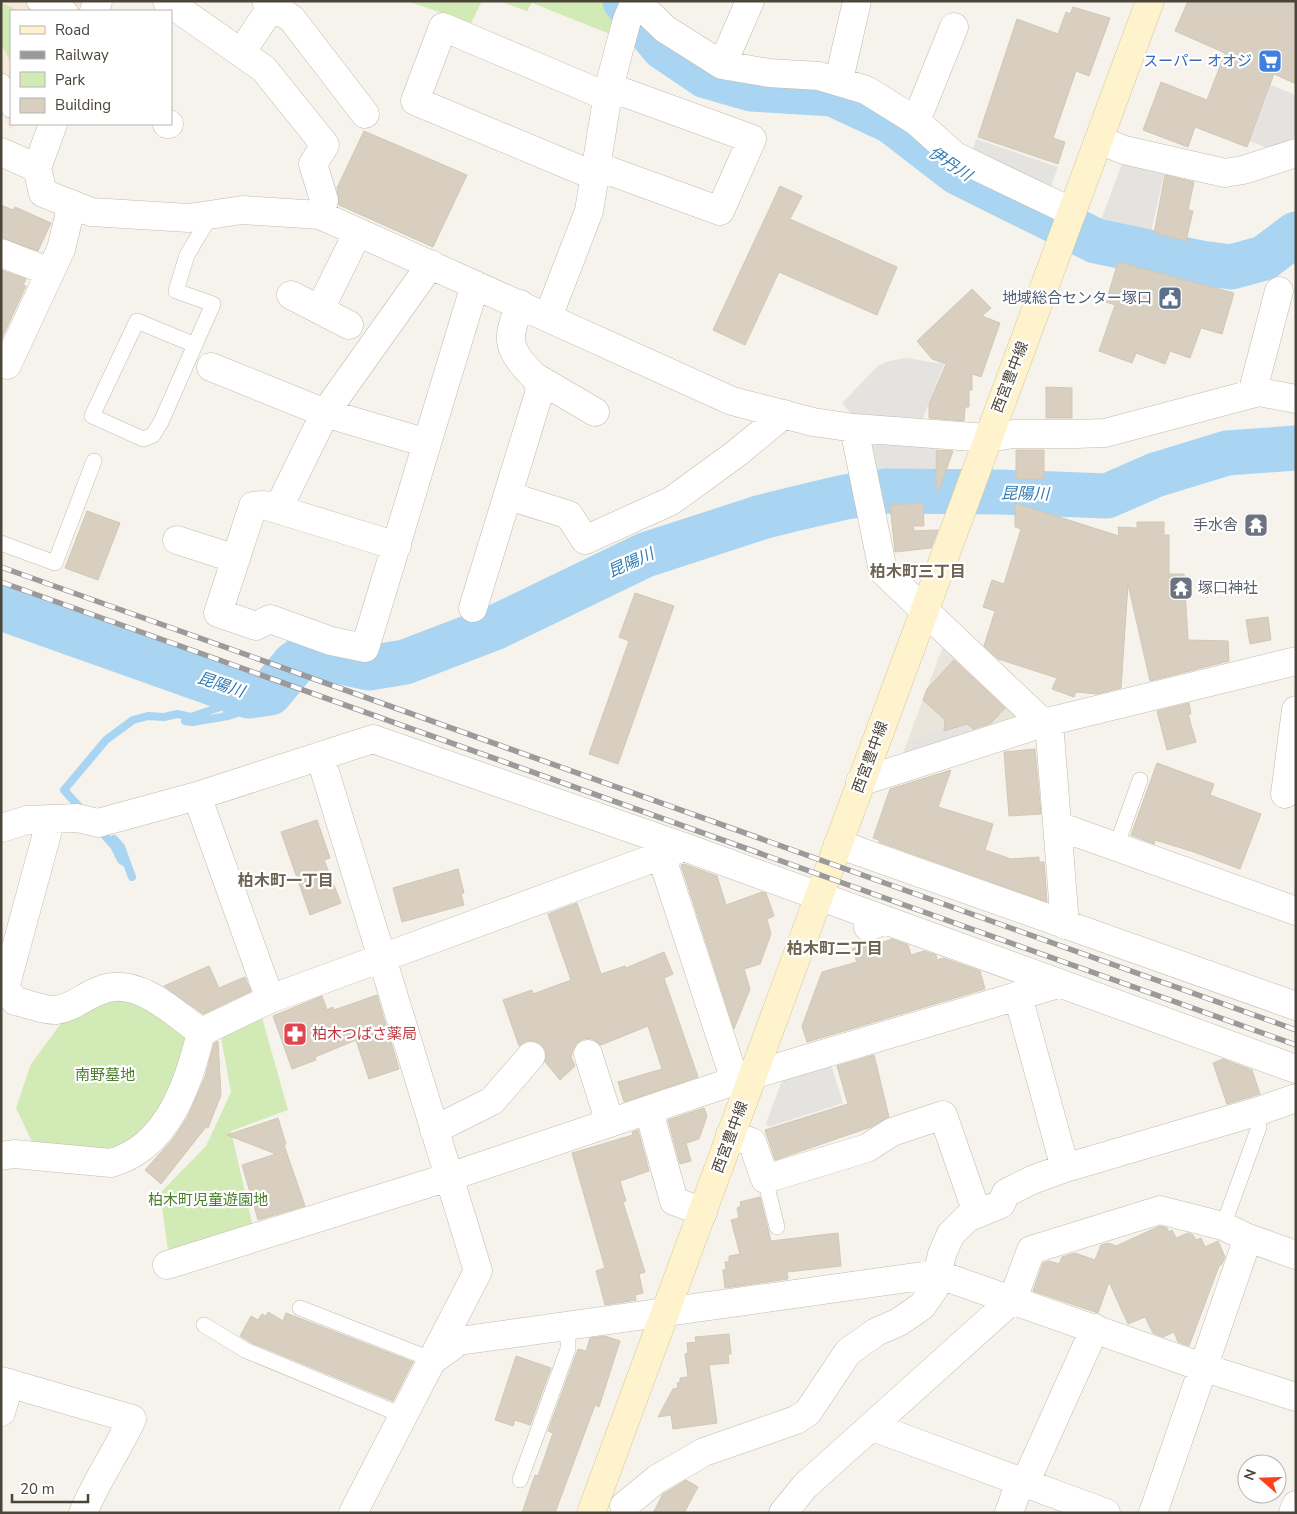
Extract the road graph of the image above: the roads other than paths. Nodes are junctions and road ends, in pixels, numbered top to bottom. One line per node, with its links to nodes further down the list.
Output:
1 (37, 1): 7 (street)
2 (167, 1): 10 (street)
3 (750, 1): 11 (street)
4 (857, 1): 12 (street)
5 (1150, 1): 19 (main road, 西宮豊中線)
6 (269, 4): 10 (street); 16 (street)
7 (62, 7)
8 (633, 8): 11 (street); 14 (street)
9 (954, 27): 17 (street)
10 (241, 53): 26 (street)
11 (722, 65): 12 (street)
12 (838, 80): 17 (street)
13 (1, 84): 15 (street)
14 (608, 92): 23 (street); 23 (street); 23 (street)
15 (10, 105)
16 (365, 114)
17 (916, 122): 27 (street)
18 (53, 125): 22 (street)
19 (1099, 140): 21 (street); 27 (main road, 西宮豊中線)
20 (1, 152): 22 (street)
21 (1296, 153)
22 (37, 168): 24 (street)
23 (595, 171): 37 (street)
24 (72, 204): 25 (street); 31 (street)
25 (211, 215): 26 (street); 39 (lane)
26 (320, 215): 28 (street)
27 (1069, 222): 49 (main road, 西宮豊中線)
28 (358, 232): 30 (street); 36 (street)
29 (1, 253): 31 (street)
30 (430, 264): 32 (street); 46 (street)
31 (50, 272): 40 (street)
32 (475, 285): 35 (street); 50 (street)
33 (1279, 291): 43 (street)
34 (291, 295): 36 (street)
35 (520, 304): 37 (street); 42 (street)
36 (320, 309): 38 (street)
37 (548, 317): 47 (street)
38 (349, 325)
39 (195, 345): 39 (lane)
40 (1, 363)
41 (211, 367): 46 (street)
42 (537, 378): 45 (street); 52 (street)
43 (1252, 394): 44 (street); 49 (street)
44 (1296, 399)
45 (595, 412)
46 (325, 413): 50 (street); 53 (street)
47 (784, 414): 48 (street); 52 (street)
48 (854, 428): 49 (street); 59 (street)
49 (987, 438): 59 (main road, 西宮豊中線)
50 (427, 443): 56 (street)
51 (94, 461): 55 (lane)
52 (509, 496): 58 (street)
53 (278, 509): 56 (street); 57 (street)
54 (177, 540): 57 (street)
55 (1, 543)
56 (397, 546): 57 (street)
57 (236, 559)
58 (473, 608)
59 (924, 611): 62 (street); 65 (main road, 西宮豊中線)
60 (1296, 661): 62 (street)
61 (1296, 710): 66 (street)
62 (1043, 723): 65 (street); 69 (street)
63 (320, 756): 67 (street); 73 (street); 77 (street)
64 (1140, 780): 72 (lane)
65 (860, 782): 71 (main road, 西宮豊中線)
66 (1284, 794)
67 (197, 796): 68 (street); 80 (street)
68 (51, 819): 70 (street); 82 (street)
69 (1058, 826): 72 (street); 76 (street)
70 (1, 828)
71 (838, 844): 74 (main road, 西宮豊中線); 76 (street)
72 (1116, 847): 75 (street)
73 (673, 851): 74 (street); 77 (street); 86 (street)
74 (816, 904): 78 (street); 86 (main road, 西宮豊中線)
75 (1296, 911)
76 (1065, 925): 81 (street)
77 (381, 957): 80 (street); 91 (street)
78 (1058, 984): 79 (street); 85 (street)
79 (1018, 996): 86 (street); 94 (street)
80 (270, 999): 82 (street)
81 (1296, 1006)
82 (200, 1032): 93 (street)
83 (588, 1054): 89 (street)
84 (531, 1056): 91 (street)
85 (1296, 1069)
86 (744, 1078): 88 (street); 92 (main road, 西宮豊中線)
87 (1296, 1098): 94 (street)
88 (649, 1111): 89 (street); 97 (street)
89 (610, 1123): 95 (street)
90 (1259, 1128): 99 (lane)
91 (434, 1130): 95 (street)
92 (730, 1134): 96 (street); 97 (main road, 西宮豊中線)
93 (1, 1156)
94 (1065, 1168): 98 (street)
95 (449, 1177): 103 (street); 111 (street)
96 (765, 1179): 98 (street); 100 (lane)
97 (703, 1212): 107 (main road, 西宮豊中線)
98 (977, 1214): 104 (street)
99 (1223, 1226): 101 (street); 105 (street)
100 (777, 1227)
101 (1248, 1238): 102 (street); 112 (street)
102 (1296, 1255)
103 (167, 1265)
104 (938, 1274): 105 (street); 107 (street); 122 (street)
105 (1013, 1299): 110 (street); 117 (street)
106 (300, 1308): 111 (lane)
107 (666, 1311): 109 (street); 120 (main road, 西宮豊中線)
108 (204, 1325): 116 (lane)
109 (568, 1325): 111 (street); 118 (lane)
110 (1095, 1328): 112 (street); 119 (street)
111 (432, 1360): 116 (street)
112 (1205, 1368): 114 (street); 128 (street)
113 (6, 1382): 115 (street); 123 (street)
114 (1296, 1397)
115 (1, 1412)
116 (404, 1416): 124 (street)
117 (873, 1427): 119 (street); 125 (street)
118 (520, 1480)
119 (1025, 1483): 126 (street); 127 (street)
120 (594, 1505): 122 (street)
121 (1296, 1505): 129 (street)
122 (630, 1509)
123 (83, 1513)
124 (354, 1513)
125 (783, 1513)
126 (1009, 1513)
127 (1106, 1513)
128 (1153, 1513)
129 (1293, 1513)

